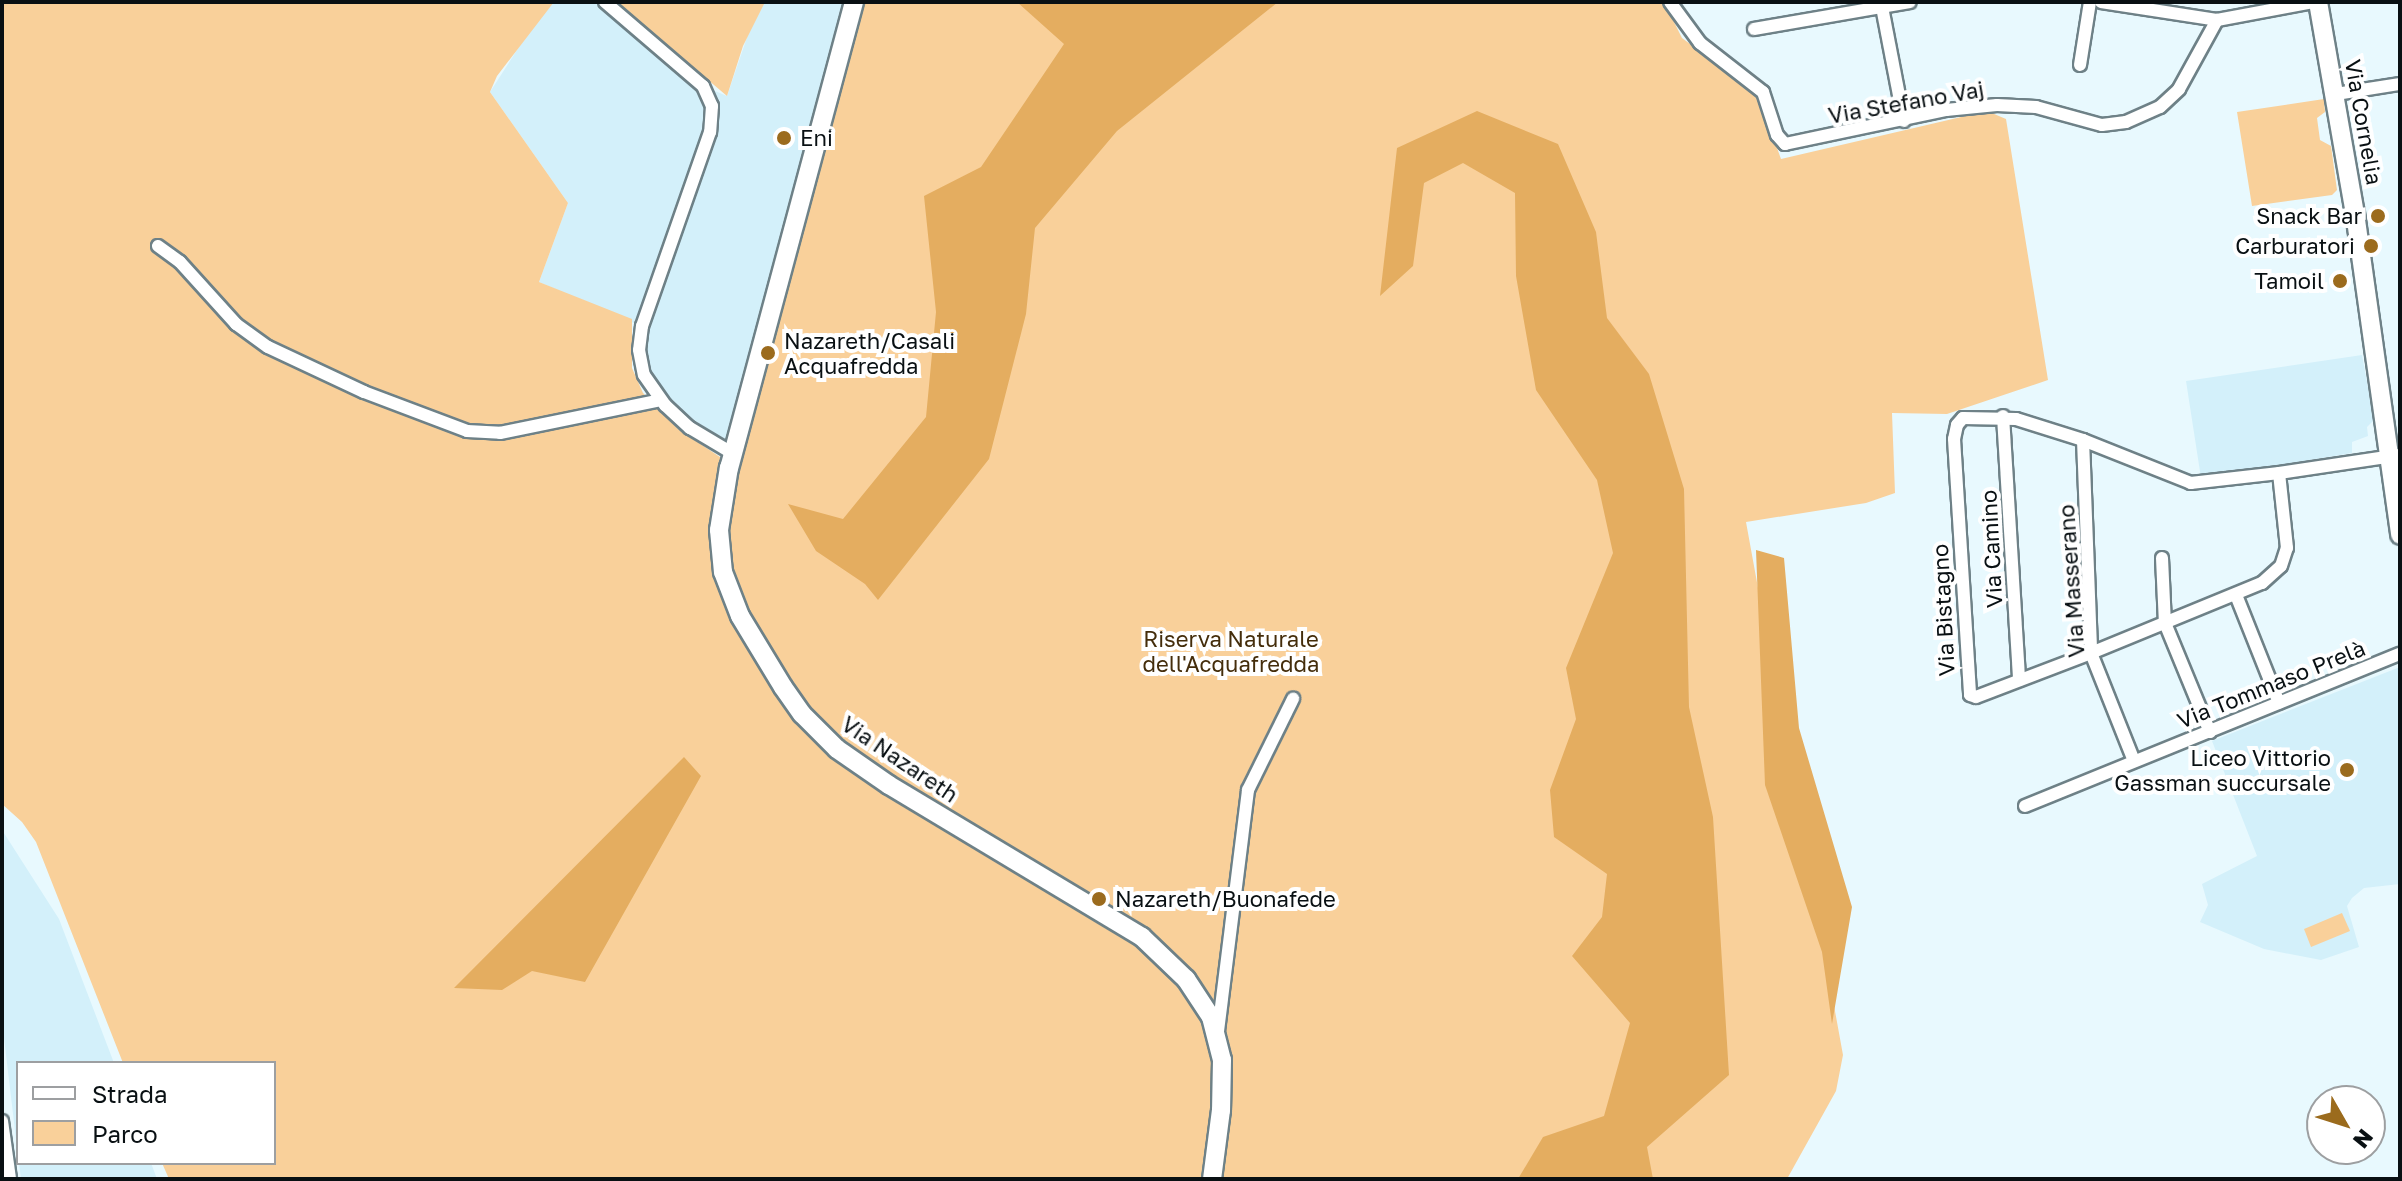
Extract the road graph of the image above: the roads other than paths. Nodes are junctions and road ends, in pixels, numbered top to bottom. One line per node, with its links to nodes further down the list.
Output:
1 (605, 2): 18 (street)
2 (854, 2): 21 (street, Via Nazareth)
3 (1670, 2): 16 (street, Via Stefano Vaj)
4 (1910, 2): 9 (street)
5 (2090, 2): 13 (street)
6 (2101, 2): 10 (street)
7 (2189, 2): 10 (street)
8 (2316, 2): 11 (street); 15 (street, Via Cornelia)
9 (1882, 7): 12 (street); 16 (street)
10 (2191, 16): 11 (street)
11 (2217, 20): 16 (street, Via Stefano Vaj)
12 (1754, 29)
13 (2080, 65)
14 (2400, 84): 15 (street)
15 (2336, 94): 22 (street, Via Cornelia)
16 (1904, 121)
17 (158, 246): 18 (street)
18 (661, 400): 21 (street)
19 (2003, 416): 20 (street, Via Bistagno); 30 (street, Via Camino); 30 (street, Via Bistagno)
20 (2083, 440): 23 (street, Via Bistagno); 28 (street, Via Masserano)
21 (732, 453): 36 (street, Via Nazareth)
22 (2394, 456): 23 (street, Via Bistagno); 24 (street, Via Cornelia)
23 (2279, 473): 26 (street, Via Bistagno)
24 (2400, 535)
25 (2162, 558): 27 (street)
26 (2236, 595): 27 (street, Via Bistagno); 32 (street)
27 (2165, 623): 28 (street, Via Bistagno); 33 (street)
28 (2091, 653): 30 (street, Via Bistagno); 34 (street, Via Masserano)
29 (2400, 654): 32 (street, Via Tommaso Prelà)
30 (2019, 680)
31 (1293, 699): 36 (street)
32 (2279, 703): 33 (street, Via Tommaso Prelà)
33 (2210, 732): 34 (street, Via Tommaso Prelà)
34 (2134, 761): 35 (street, Via Tommaso Prelà)
35 (2025, 806)
36 (1217, 1036): 39 (street, Via Nazareth)
37 (2, 1121): 38 (street)
38 (10, 1179)
39 (1212, 1179)

